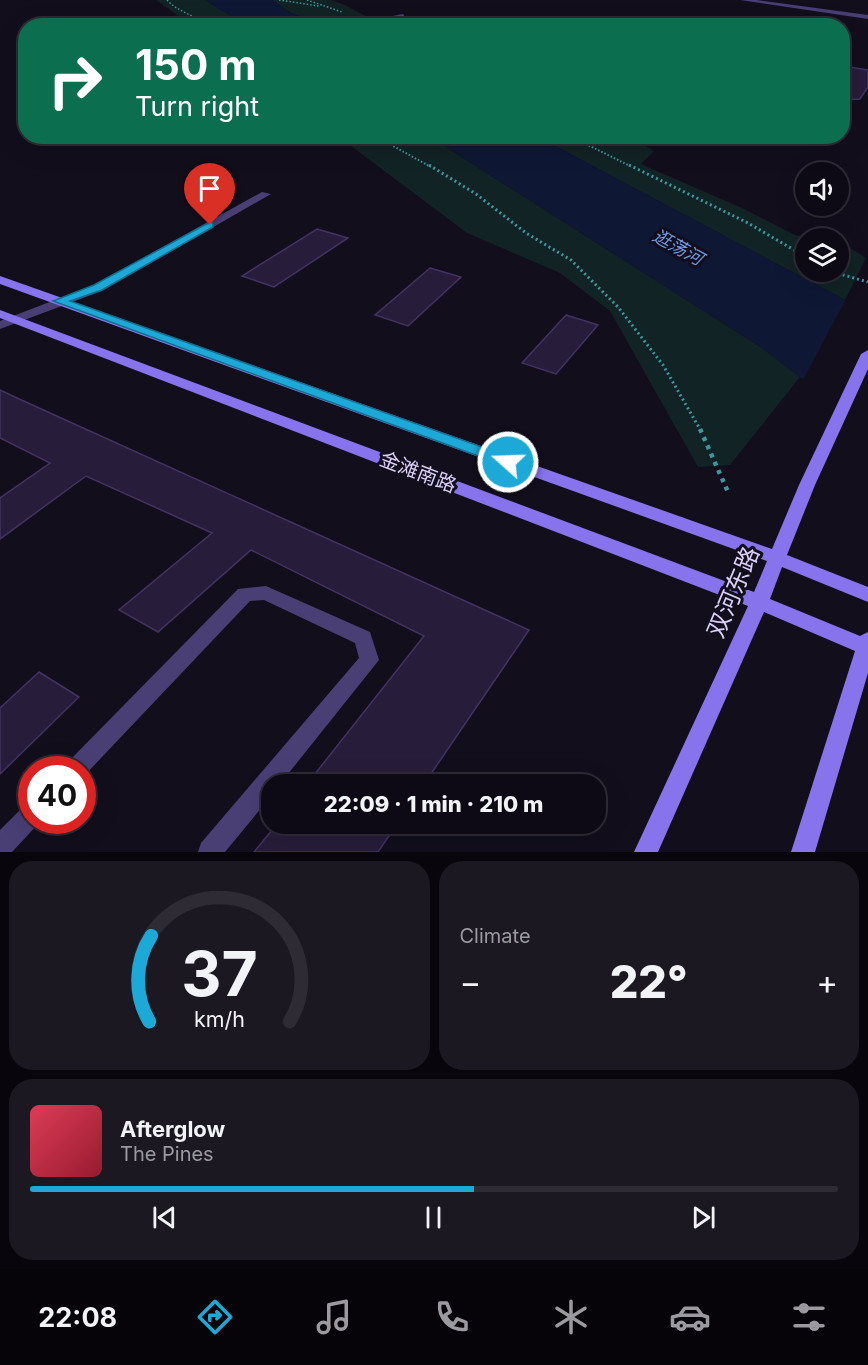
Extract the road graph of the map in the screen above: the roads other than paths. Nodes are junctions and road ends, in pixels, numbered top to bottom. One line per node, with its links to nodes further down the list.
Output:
1 (743, 0): 3 (street)
2 (403, 16): 4 (street)
3 (868, 17)
4 (391, 18)
5 (266, 194): 7 (street)
6 (0, 280): 7 (street, 金滩南路)
7 (59, 301): 8 (street); 10 (street, 金滩南路)
8 (5, 319): 12 (street, 金滩南路)
9 (868, 354): 10 (street, 双河东路)
10 (777, 558): 11 (street, 金滩南路); 12 (street, 双河东路)
11 (868, 595)
12 (759, 602): 13 (street, 金滩南路); 18 (street, 双河东路)
13 (867, 645): 19 (street)
14 (89, 756): 17 (street)
15 (18, 828): 16 (street)
16 (0, 847)
17 (210, 852)
18 (646, 852)
19 (803, 852)

